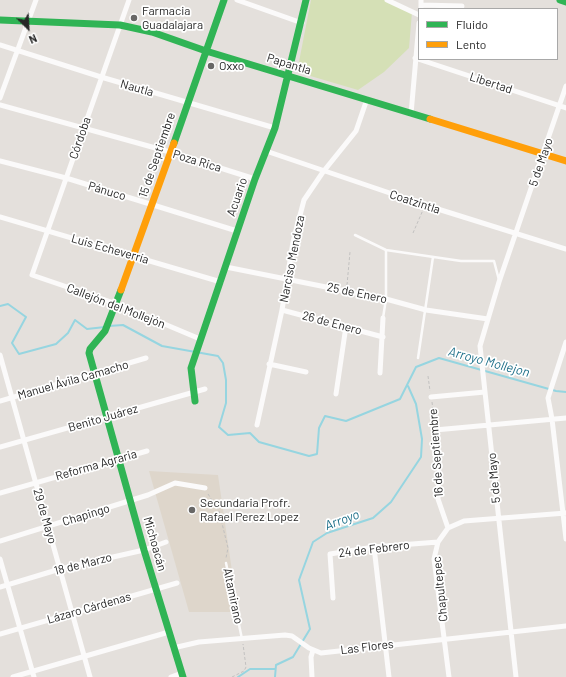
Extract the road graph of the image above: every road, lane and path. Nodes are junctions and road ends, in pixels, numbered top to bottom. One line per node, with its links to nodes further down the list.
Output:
1 (36, 0): 13 (street)
2 (129, 0): 15 (street, Córdoba)
3 (224, 0): 19 (street, 15 de Septiembre)
4 (237, 0): 14 (street)
5 (306, 0): 14 (street, Acuario)
6 (387, 0): 11 (street)
7 (560, 0): 8 (street)
8 (566, 2)
9 (421, 5): 10 (street)
10 (461, 7)
11 (418, 15)
12 (0, 20): 13 (street, Papantla)
13 (29, 22): 15 (street, Papantla); 18 (street)
14 (302, 23): 23 (street, Acuario)
15 (120, 25): 19 (street, Papantla); 24 (street, Córdoba)
16 (418, 32): 20 (street)
17 (0, 45): 18 (street, Nautla)
18 (18, 50): 24 (street, Nautla); 26 (street)
19 (206, 51): 23 (street, Papantla); 28 (street, 15 de Septiembre)
20 (415, 58): 21 (street, Libertad); 32 (street)
21 (418, 59)
22 (421, 60): 30 (street, Libertad)
23 (289, 75): 27 (street, Papantla); 34 (street, Acuario)
24 (101, 77): 28 (street, Nautla); 33 (street, Córdoba)
25 (566, 86): 30 (street, 5 de Mayo)
26 (0, 98)
27 (367, 99): 32 (street, Papantla); 40 (street, Narciso Mendoza)
28 (188, 102): 34 (street, Nautla); 36 (street, 15 de Septiembre)
29 (0, 105): 33 (street, Poza Rica)
30 (559, 106): 31 (street, Libertad); 37 (street, 5 de Mayo)
31 (566, 108)
32 (411, 114): 37 (street, Papantla)
33 (84, 127): 36 (street, Poza Rica); 41 (street, Córdoba)
34 (275, 128): 35 (street, Acuario)
35 (266, 151): 40 (street, Coatzintla); 42 (street, Acuario)
36 (170, 152): 42 (street, Poza Rica); 43 (street, 15 de Septiembre)
37 (544, 154): 39 (street, Papantla); 50 (street, 5 de Mayo)
38 (0, 161): 41 (street, Pánuco)
39 (566, 161)
40 (324, 172): 44 (street, Coatzintla); 58 (street, Narciso Mendoza)
41 (66, 178): 43 (street, Pánuco); 46 (street, Córdoba)
42 (255, 179): 47 (street, Acuario)
43 (152, 204): 47 (street, Pánuco); 54 (street, 15 de Septiembre)
44 (425, 205): 48 (path); 50 (street, Coatzintla)
45 (0, 217): 46 (street, Luis Echeverría)
46 (47, 231): 54 (street, Luis Echeverría); 57 (street, Córdoba)
47 (237, 231): 56 (street, Acuario)
48 (413, 233)
49 (355, 234): 52 (lane)
50 (515, 234): 51 (street, Coatzintla); 60 (street, 5 de Mayo)
51 (566, 249)
52 (386, 250): 55 (lane); 62 (lane)
53 (350, 252): 61 (path)
54 (134, 255): 59 (street, Luis Echeverría); 63 (street, 15 de Septiembre)
55 (433, 256): 60 (lane); 65 (lane)
56 (226, 266): 58 (street, 25 de Enero); 59 (street, Acuario)
57 (32, 275): 63 (street, Callejón del Mollejón)
58 (288, 279): 61 (street, 25 de Enero); 64 (street, Narciso Mendoza)
59 (221, 282): 70 (street, Acuario)
60 (500, 282): 67 (street, 5 de Mayo)
61 (346, 291): 62 (street, 25 de Enero)
62 (386, 299): 65 (street, 25 de Enero); 66 (lane)
63 (117, 304): 70 (street, Callejón del Mollejón); 72 (street, 15 de Septiembre)
64 (282, 310): 68 (street, 26 de Enero); 77 (street, Narciso Mendoza)
65 (426, 310): 67 (street, 25 de Enero); 76 (lane)
66 (383, 318): 69 (street)
67 (488, 319): 84 (street, 5 de Mayo)
68 (346, 326): 69 (street, 26 de Enero); 85 (street)
69 (382, 337): 79 (street)
70 (200, 339): 83 (street, Acuario)
71 (566, 342): 74 (street)
72 (90, 349): 80 (street, Michoacán)
73 (0, 356): 87 (street, 29 de Mayo)
74 (564, 357): 92 (street)
75 (146, 358): 80 (street, Manuel Ávila Camacho)
76 (418, 358)
77 (269, 364): 78 (street); 93 (street, Narciso Mendoza)
78 (306, 372)
79 (380, 373)
80 (95, 374): 87 (street, Manuel Ávila Camacho); 90 (street, Michoacán)
81 (428, 376): 86 (path, 16 de Septiembre)
82 (205, 389): 83 (street, Benito Juárez)
83 (193, 392): 89 (street, Acuario); 90 (street, Benito Juárez)
84 (485, 392): 86 (street); 94 (street, 5 de Mayo)
85 (336, 394)
86 (431, 396): 95 (path, 16 de Septiembre)
87 (12, 398): 88 (street, Manuel Ávila Camacho); 96 (street, 29 de Mayo)
88 (0, 401)
89 (195, 401)
90 (108, 416): 96 (street, Benito Juárez); 99 (street, Michoacán)
91 (566, 418): 92 (street)
92 (552, 419): 94 (street); 105 (street)
93 (257, 425)
94 (489, 425): 95 (street); 106 (street, 5 de Mayo)
95 (436, 430): 100 (path, 16 de Septiembre)
96 (24, 440): 97 (street, Benito Juárez); 101 (street, 29 de Mayo)
97 (0, 447)
98 (147, 451): 99 (street, Reforma Agraria)
99 (120, 458): 101 (street, Reforma Agraria); 104 (street, Michoacán)
100 (439, 471): 108 (street, 16 de Septiembre)
101 (35, 482): 103 (street, Reforma Agraria); 107 (street, 29 de Mayo)
102 (205, 488): 104 (street, Chapingo); 116 (path, Altamirano)
103 (0, 492)
104 (131, 501): 107 (street, Chapingo); 114 (street, Michoacán)
105 (564, 513): 106 (street); 109 (street)
106 (498, 518): 108 (street); 127 (street, 5 de Mayo)
107 (48, 526): 110 (street, Chapingo); 117 (street, 29 de Mayo)
108 (448, 528): 112 (street, Chapultepec)
109 (566, 539)
110 (0, 541)
111 (166, 542): 114 (street, 18 de Marzo)
112 (438, 542): 113 (street, 24 de Febrero); 130 (street, Chapultepec)
113 (374, 547): 122 (street, 24 de Febrero); 131 (street)
114 (144, 550): 117 (street, 18 de Marzo); 121 (street, Michoacán)
115 (0, 559): 119 (street)
116 (226, 563): 129 (lane, Altamirano)
117 (60, 569): 119 (street, 18 de Marzo); 123 (street, 29 de Mayo)
118 (177, 582): 121 (street, Lázaro Cárdenas)
119 (8, 585): 120 (street, 18 de Marzo); 125 (street)
120 (0, 587)
121 (157, 589): 123 (street, Lázaro Cárdenas); 126 (street, Michoacán)
122 (333, 598)
123 (72, 612): 125 (street, Lázaro Cárdenas); 134 (street, 29 de Mayo)
124 (566, 626): 127 (street, Las Flores)
125 (20, 628): 128 (street, Lázaro Cárdenas); 135 (street)
126 (169, 632): 132 (street, Michoacán); 134 (street)
127 (511, 632): 130 (street, Las Flores); 144 (street, 5 de Mayo)
128 (0, 634)
129 (243, 639): 132 (street); 133 (street); 140 (path, Altamirano)
130 (445, 639): 131 (street, Las Flores); 143 (street, Chapultepec)
131 (386, 645): 133 (street, Las Flores); 142 (street)
132 (173, 648): 136 (street, Michoacán)
133 (311, 649): 141 (street)
134 (84, 656): 135 (street); 138 (street, 29 de Mayo)
135 (33, 674): 137 (street)
136 (182, 675): 139 (street)
137 (13, 677)
138 (90, 677)
139 (171, 677)
140 (232, 677)
141 (312, 677)
142 (389, 677)
143 (448, 677)
144 (516, 677)

